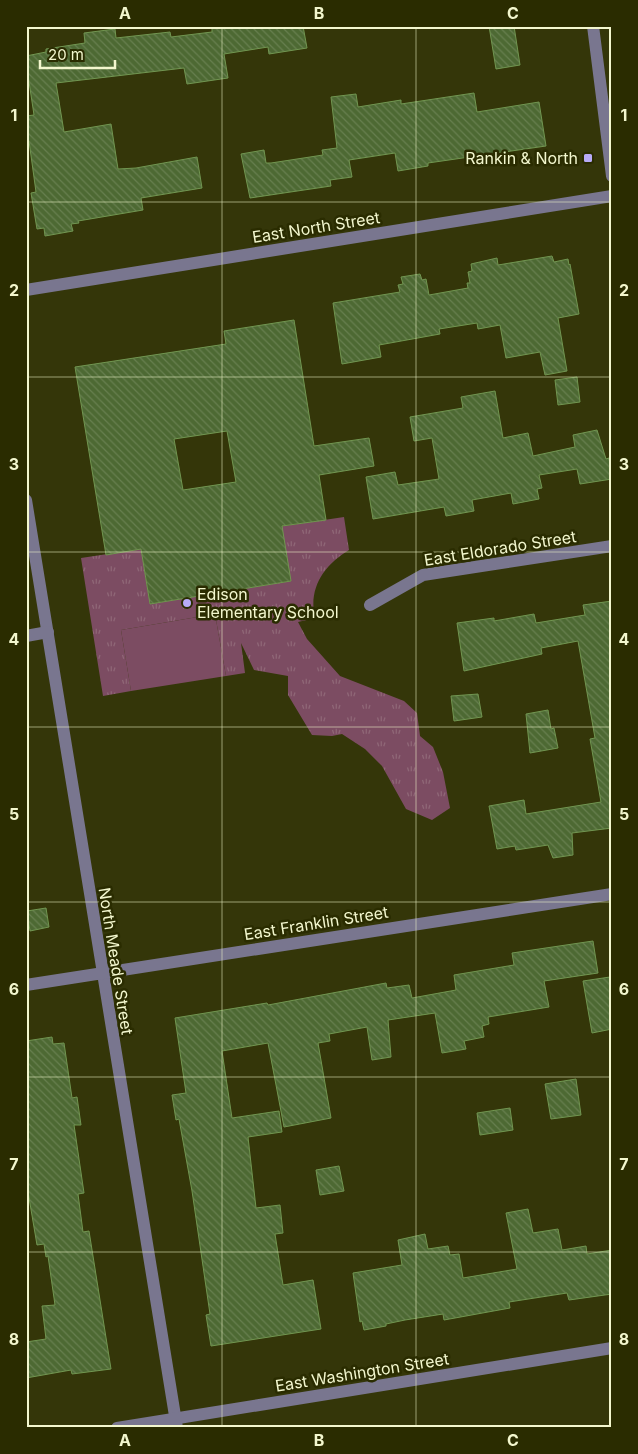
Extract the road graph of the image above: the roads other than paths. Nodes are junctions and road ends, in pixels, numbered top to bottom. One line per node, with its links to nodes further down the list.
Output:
1 (593, 26): 2 (street)
2 (612, 176)
3 (612, 196): 4 (street, East North Street)
4 (26, 290)
5 (26, 500): 8 (street, North Meade Street)
6 (612, 546): 7 (street, East Eldorado Street)
7 (370, 605)
8 (48, 632): 9 (street); 11 (street, North Meade Street)
9 (26, 636)
10 (612, 894): 11 (street, East Franklin Street)
11 (101, 973): 12 (street, East Franklin Street); 14 (street, North Meade Street)
12 (26, 985)
13 (612, 1348): 14 (street, East Washington Street)
14 (176, 1423): 15 (street, East Washington Street)
15 (117, 1428)

